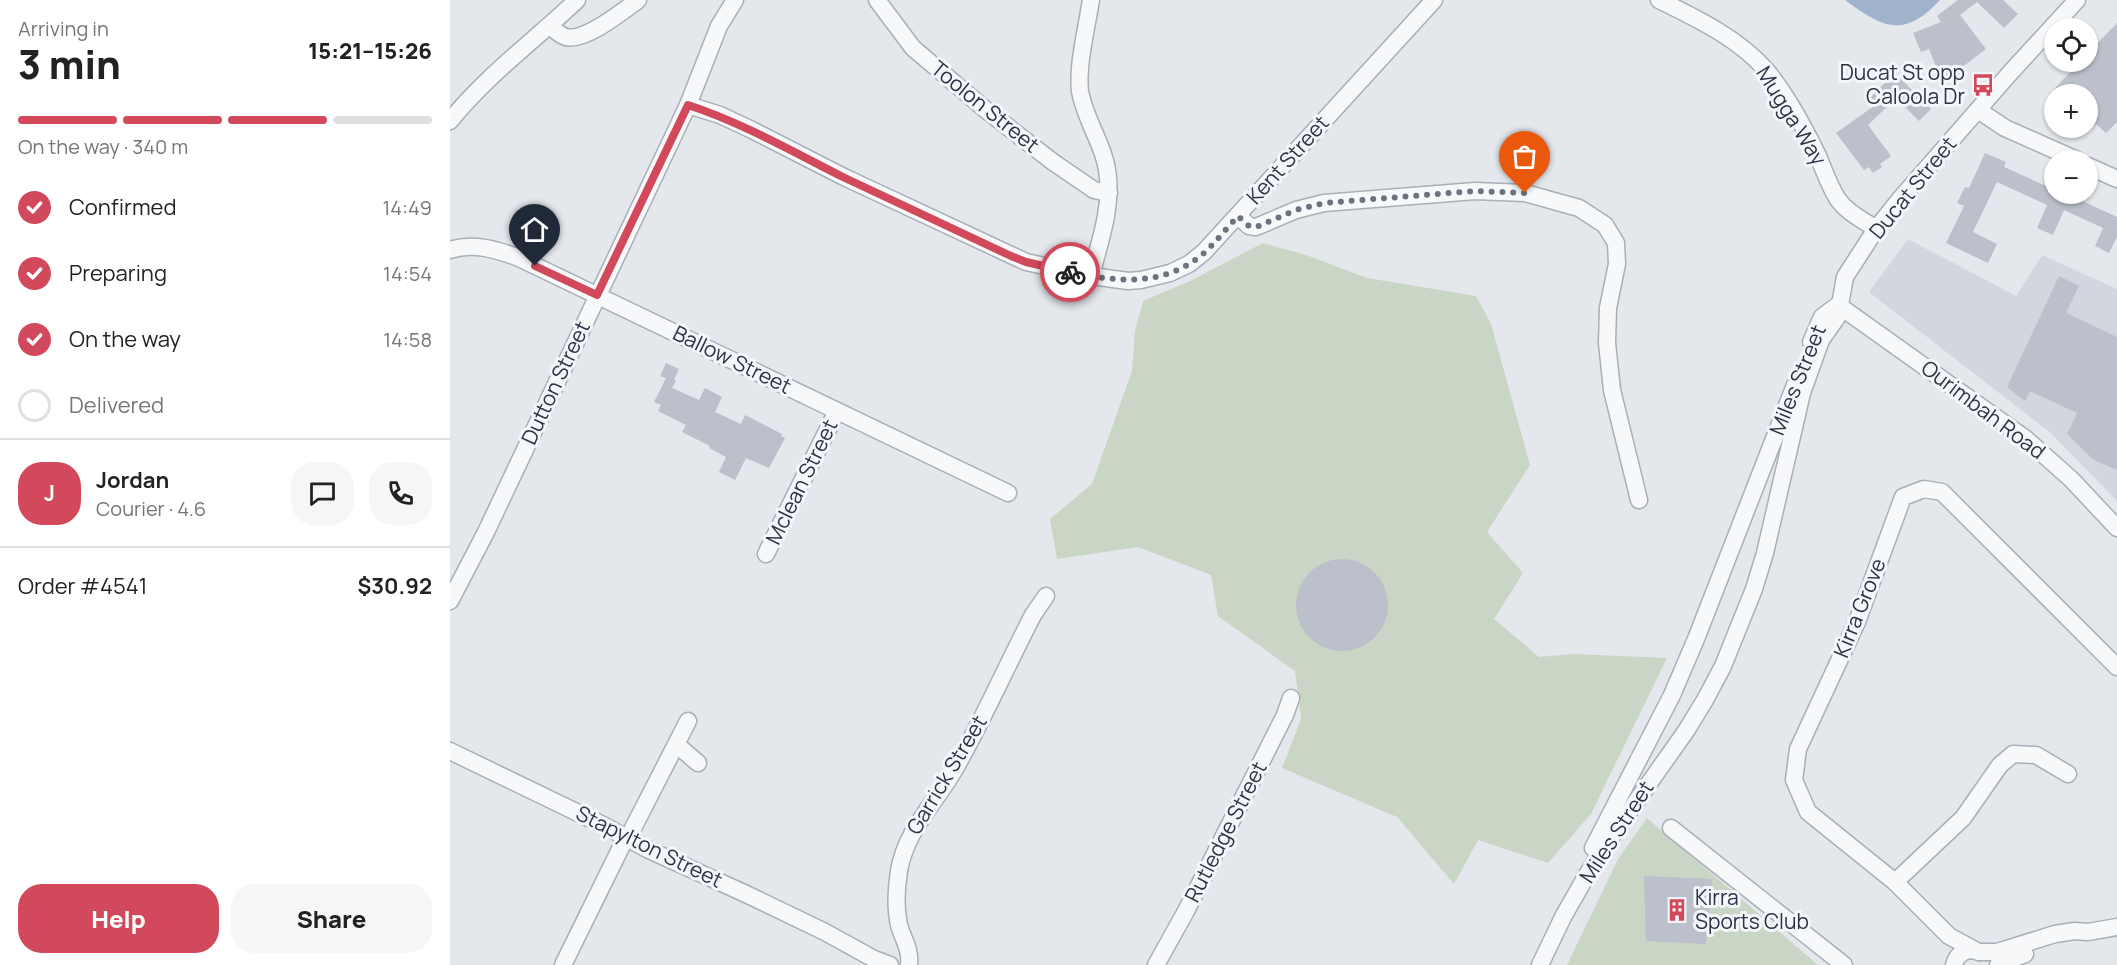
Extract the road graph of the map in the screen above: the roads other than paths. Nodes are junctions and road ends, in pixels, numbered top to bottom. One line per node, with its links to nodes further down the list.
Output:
1 (577, 0): 9 (street)
2 (638, 0): 9 (street)
3 (735, 0): 10 (street, Dutton Street)
4 (877, 0): 16 (street, Toolon Street)
5 (1090, 0): 16 (street)
6 (1434, 0): 17 (street, Kent Street)
7 (1659, 0): 18 (street, Mugga Way)
8 (2077, 0): 11 (street, Ducat Street)
9 (550, 26): 12 (street)
10 (688, 105): 20 (street, Kent Street); 21 (street, Dutton Street)
11 (1978, 110): 13 (street); 18 (street, Ducat Street)
12 (450, 121)
13 (2055, 150)
14 (2098, 170): 15 (street)
15 (2117, 179)
16 (1109, 193): 20 (street)
17 (1238, 216): 20 (street, Kent Street); 25 (street)
18 (1876, 229): 22 (street, Ducat Street)
19 (450, 250): 21 (street, Ballow Street)
20 (1091, 276)
21 (597, 295): 23 (street, Ballow Street); 29 (street, Dutton Street)
22 (1838, 305): 26 (street, Ourimbah Road); 40 (street, Miles Street); 40 (street, Miles Street)
23 (837, 411): 24 (street, Ballow Street); 27 (street, Mclean Street)
24 (1008, 493)
25 (1639, 500)
26 (2117, 528)
27 (766, 554)
28 (1046, 596): 49 (street, Garrick Street)
29 (450, 601)
30 (2117, 668): 39 (street, Kirra Grove)
31 (1291, 698): 50 (street, Rutledge Street)
32 (688, 721): 33 (street)
33 (677, 745): 35 (street); 38 (street)
34 (450, 751): 38 (street, Stapylton Street)
35 (698, 763)
36 (2068, 774): 39 (street)
37 (1671, 828): 52 (street)
38 (627, 838): 44 (street, Stapylton Street); 48 (street)
39 (1895, 882): 43 (street, Kirra Grove)
40 (1563, 917): 51 (street, Miles Street)
41 (2117, 927): 42 (street)
42 (2088, 932): 45 (street); 54 (street)
43 (1949, 936): 45 (street, Kirra Grove); 53 (street)
44 (848, 945): 46 (street, Stapylton Street); 47 (street, Stapylton Street)
45 (1981, 956): 53 (street)
46 (864, 964): 47 (street)
47 (888, 964)
48 (563, 965)
49 (909, 965)
50 (1156, 965)
51 (1540, 965)
52 (1844, 965)
53 (1954, 965)
54 (1998, 965)

